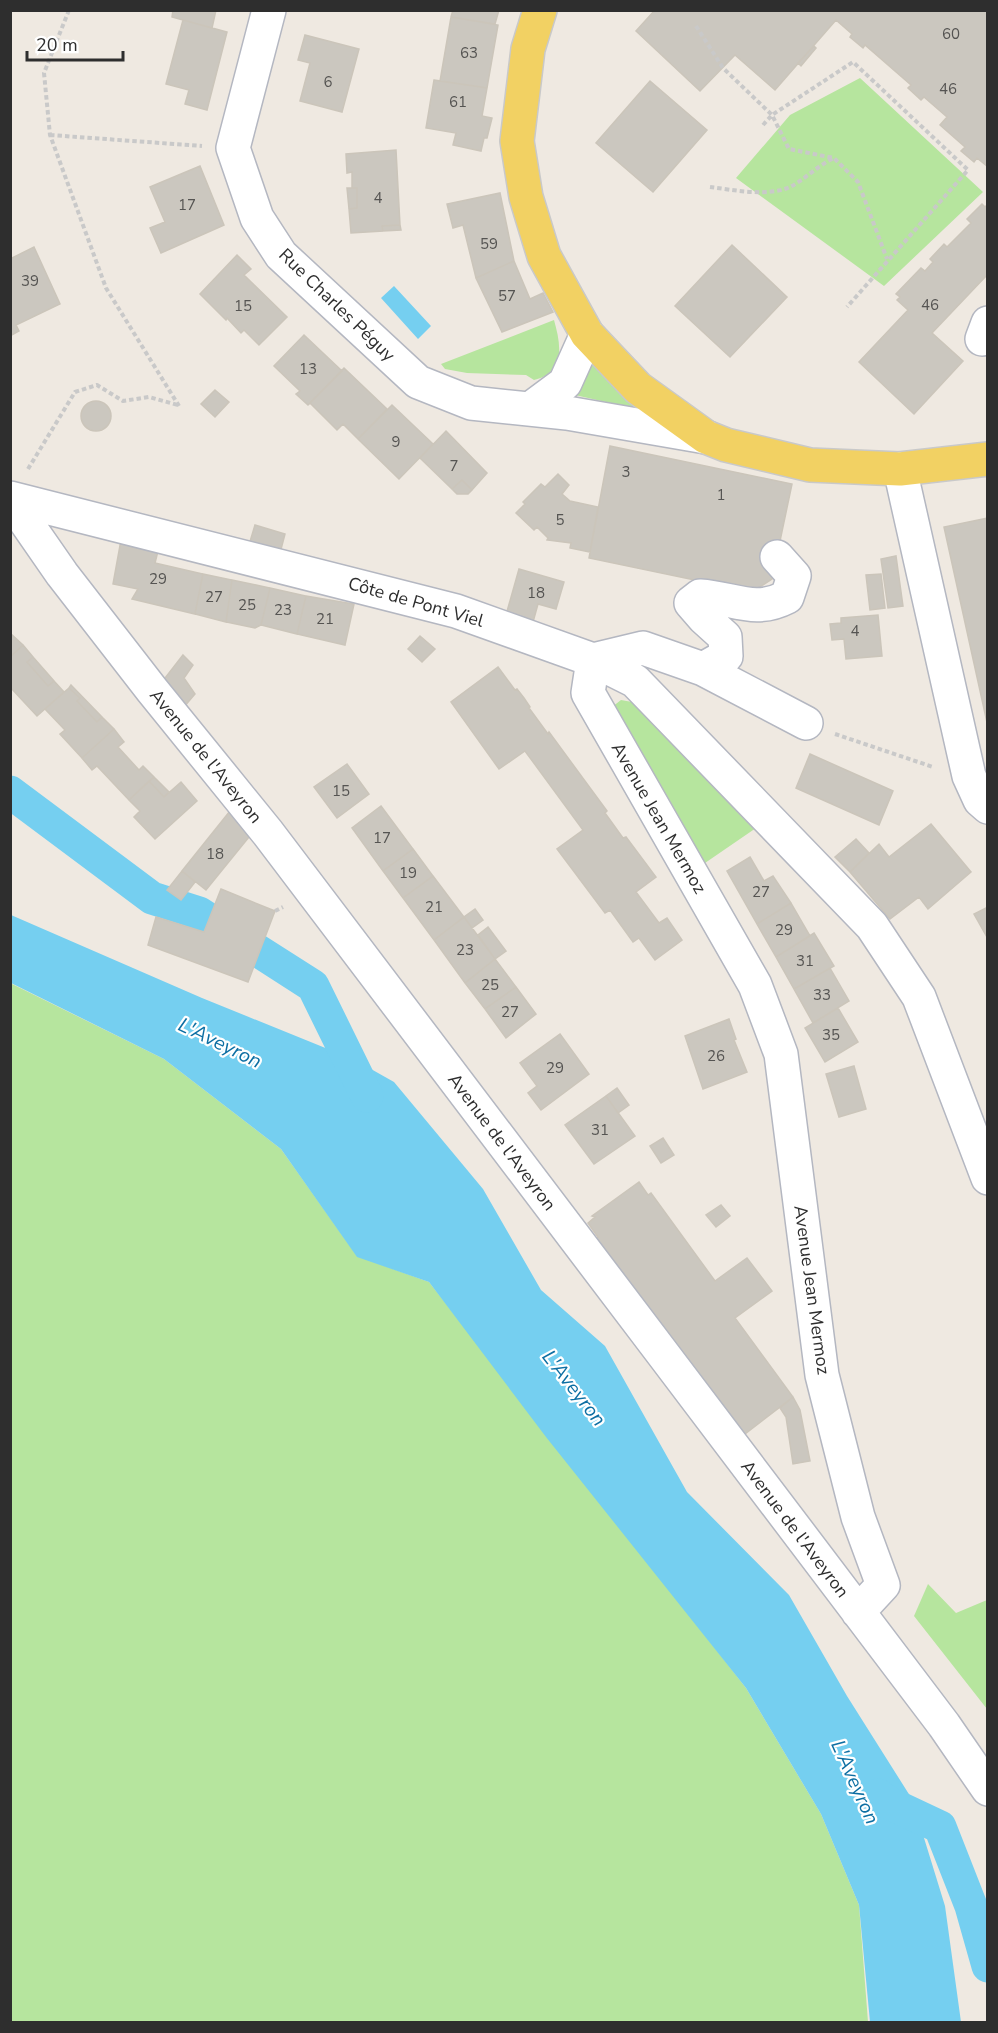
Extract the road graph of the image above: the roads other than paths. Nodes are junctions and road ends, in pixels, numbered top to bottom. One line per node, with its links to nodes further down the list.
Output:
1 (269, 10): 4 (street, Rue Charles Péguy)
2 (540, 10): 3 (main road)
3 (587, 334): 4 (street); 5 (main road)
4 (530, 409): 5 (street, Rue Charles Péguy)
5 (706, 437): 7 (main road)
6 (987, 459): 7 (main road)
7 (900, 469): 13 (street)
8 (14, 492): 10 (street, Côte de Pont Viel); 16 (street, Avenue de l'Aveyron)
9 (777, 557): 11 (street)
10 (592, 660): 11 (street); 15 (street); 16 (street, Avenue Jean Mermoz)
11 (703, 669): 12 (street)
12 (807, 723)
13 (978, 782): 14 (street)
14 (987, 807)
15 (987, 1178)
16 (858, 1612): 17 (street, Avenue de l'Aveyron)
17 (987, 1789)

